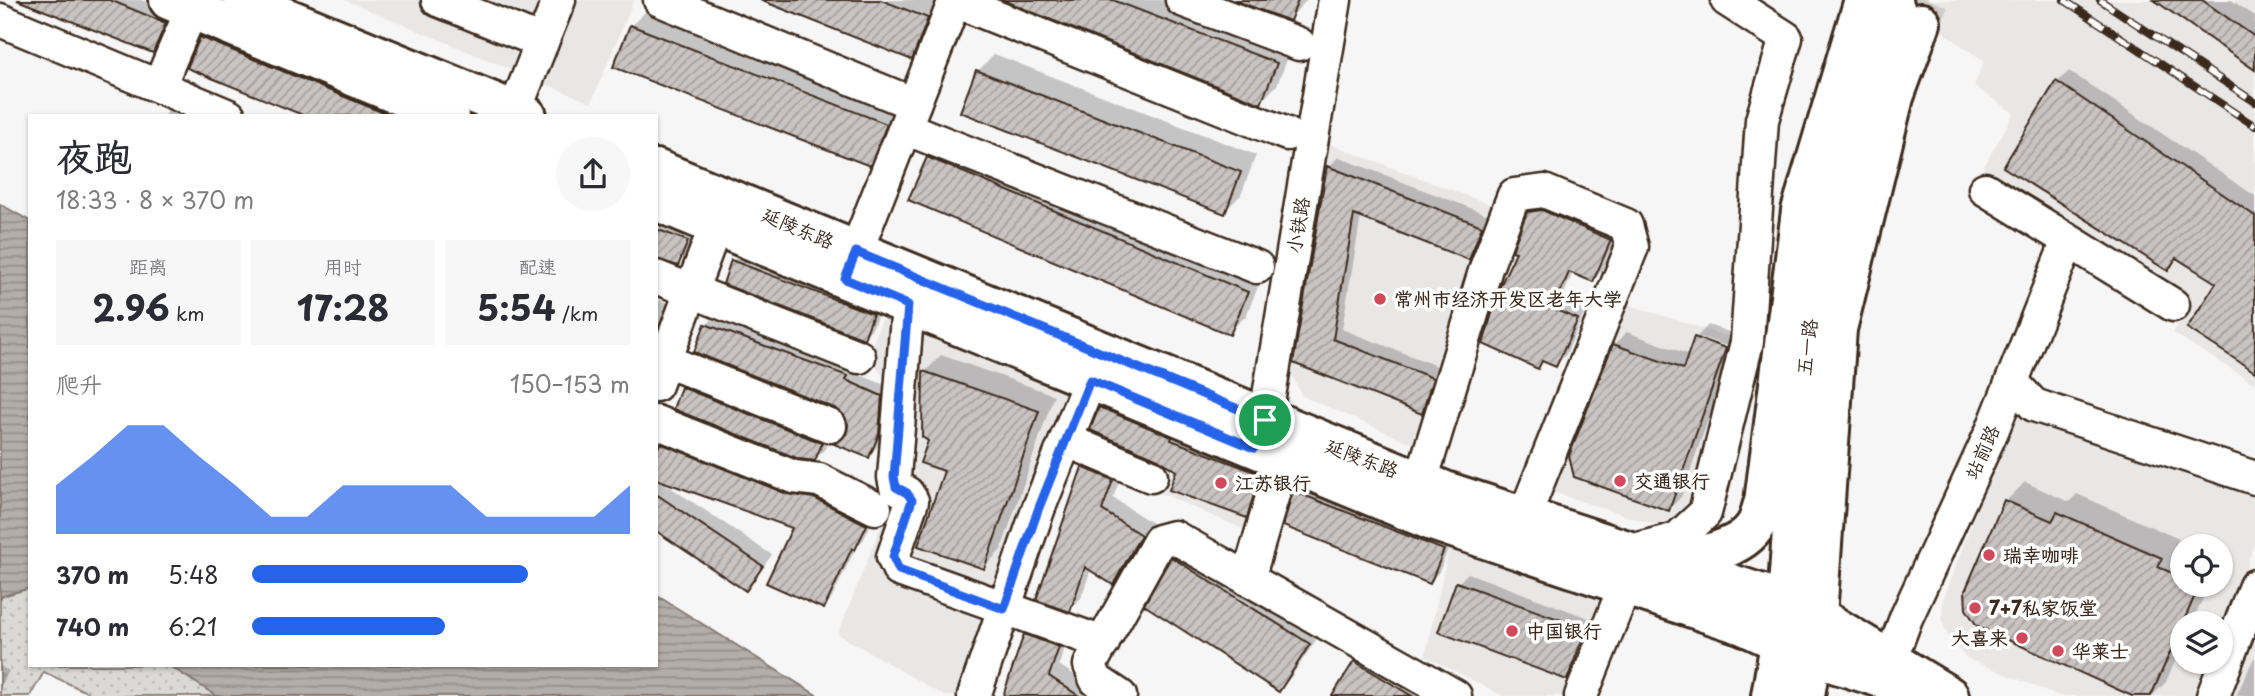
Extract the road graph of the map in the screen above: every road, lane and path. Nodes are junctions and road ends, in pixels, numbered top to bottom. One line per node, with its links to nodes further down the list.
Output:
1 (438, 0): 11 (street)
2 (559, 0): 11 (street)
3 (660, 0): 17 (street)
4 (955, 0): 17 (street); 18 (street)
5 (1182, 0): 12 (street)
6 (1335, 0): 37 (street, 小铁路)
7 (1727, 0): 45 (street)
8 (212, 6): 13 (street); 14 (main road); 16 (main road)
9 (1893, 10): 43 (main road, 五一路); 44 (main road); 49 (main road, 五一路)
10 (0, 20): 13 (street)
11 (542, 42): 14 (street)
12 (1299, 44)
13 (159, 86): 15 (street)
14 (521, 113)
15 (224, 114)
16 (445, 114)
17 (910, 116): 24 (street); 25 (street)
18 (1287, 134)
19 (658, 170): 24 (main road, 延陵东路)
20 (1985, 189): 23 (street)
21 (658, 202): 22 (main road, 延陵东路)
22 (716, 225): 24 (main road, 延陵东路); 27 (street)
23 (2068, 241): 29 (street); 33 (street, 站前路)
24 (850, 266): 28 (main road, 延陵东路); 37 (main road, 延陵东路)
25 (1257, 267)
26 (658, 278): 27 (street)
27 (691, 291): 30 (street); 31 (street)
28 (908, 305): 32 (main road, 延陵东路); 48 (street)
29 (2173, 305)
30 (859, 358)
31 (659, 367): 35 (street)
32 (1090, 380): 36 (street); 37 (main road, 延陵东路)
33 (2012, 382): 39 (street); 52 (street, 站前路)
34 (658, 423): 41 (street)
35 (830, 426)
36 (1066, 440): 38 (street); 48 (street)
37 (1268, 443): 40 (main road, 延陵东路); 45 (main road, 延陵东路); 46 (street, 小铁路)
38 (1151, 476)
39 (2255, 478)
40 (1421, 481): 42 (main road, 延陵东路); 42 (street)
41 (875, 509)
42 (1524, 517): 45 (main road, 延陵东路)
43 (1792, 526): 44 (main road); 49 (main road, 五一路)
44 (1687, 560): 45 (main road)
45 (1634, 564): 49 (main road, 延陵东路); 51 (main road, 延陵东路); 56 (street)
46 (1248, 579): 50 (street); 55 (street)
47 (2255, 586): 60 (street)
48 (1004, 609): 50 (street); 53 (street)
49 (1802, 609): 51 (main road, 五一路); 52 (main road, 延陵东路)
50 (1103, 643): 54 (street)
51 (1795, 650): 57 (main road, 五一路); 58 (main road, 五一路); 59 (main road, 延陵东路)
52 (1890, 661): 59 (main road, 延陵东路)
53 (974, 696)
54 (1120, 696)
55 (1455, 696)
56 (1581, 696)
57 (1771, 696)
58 (1805, 696)
59 (1948, 696)
60 (2213, 696)

